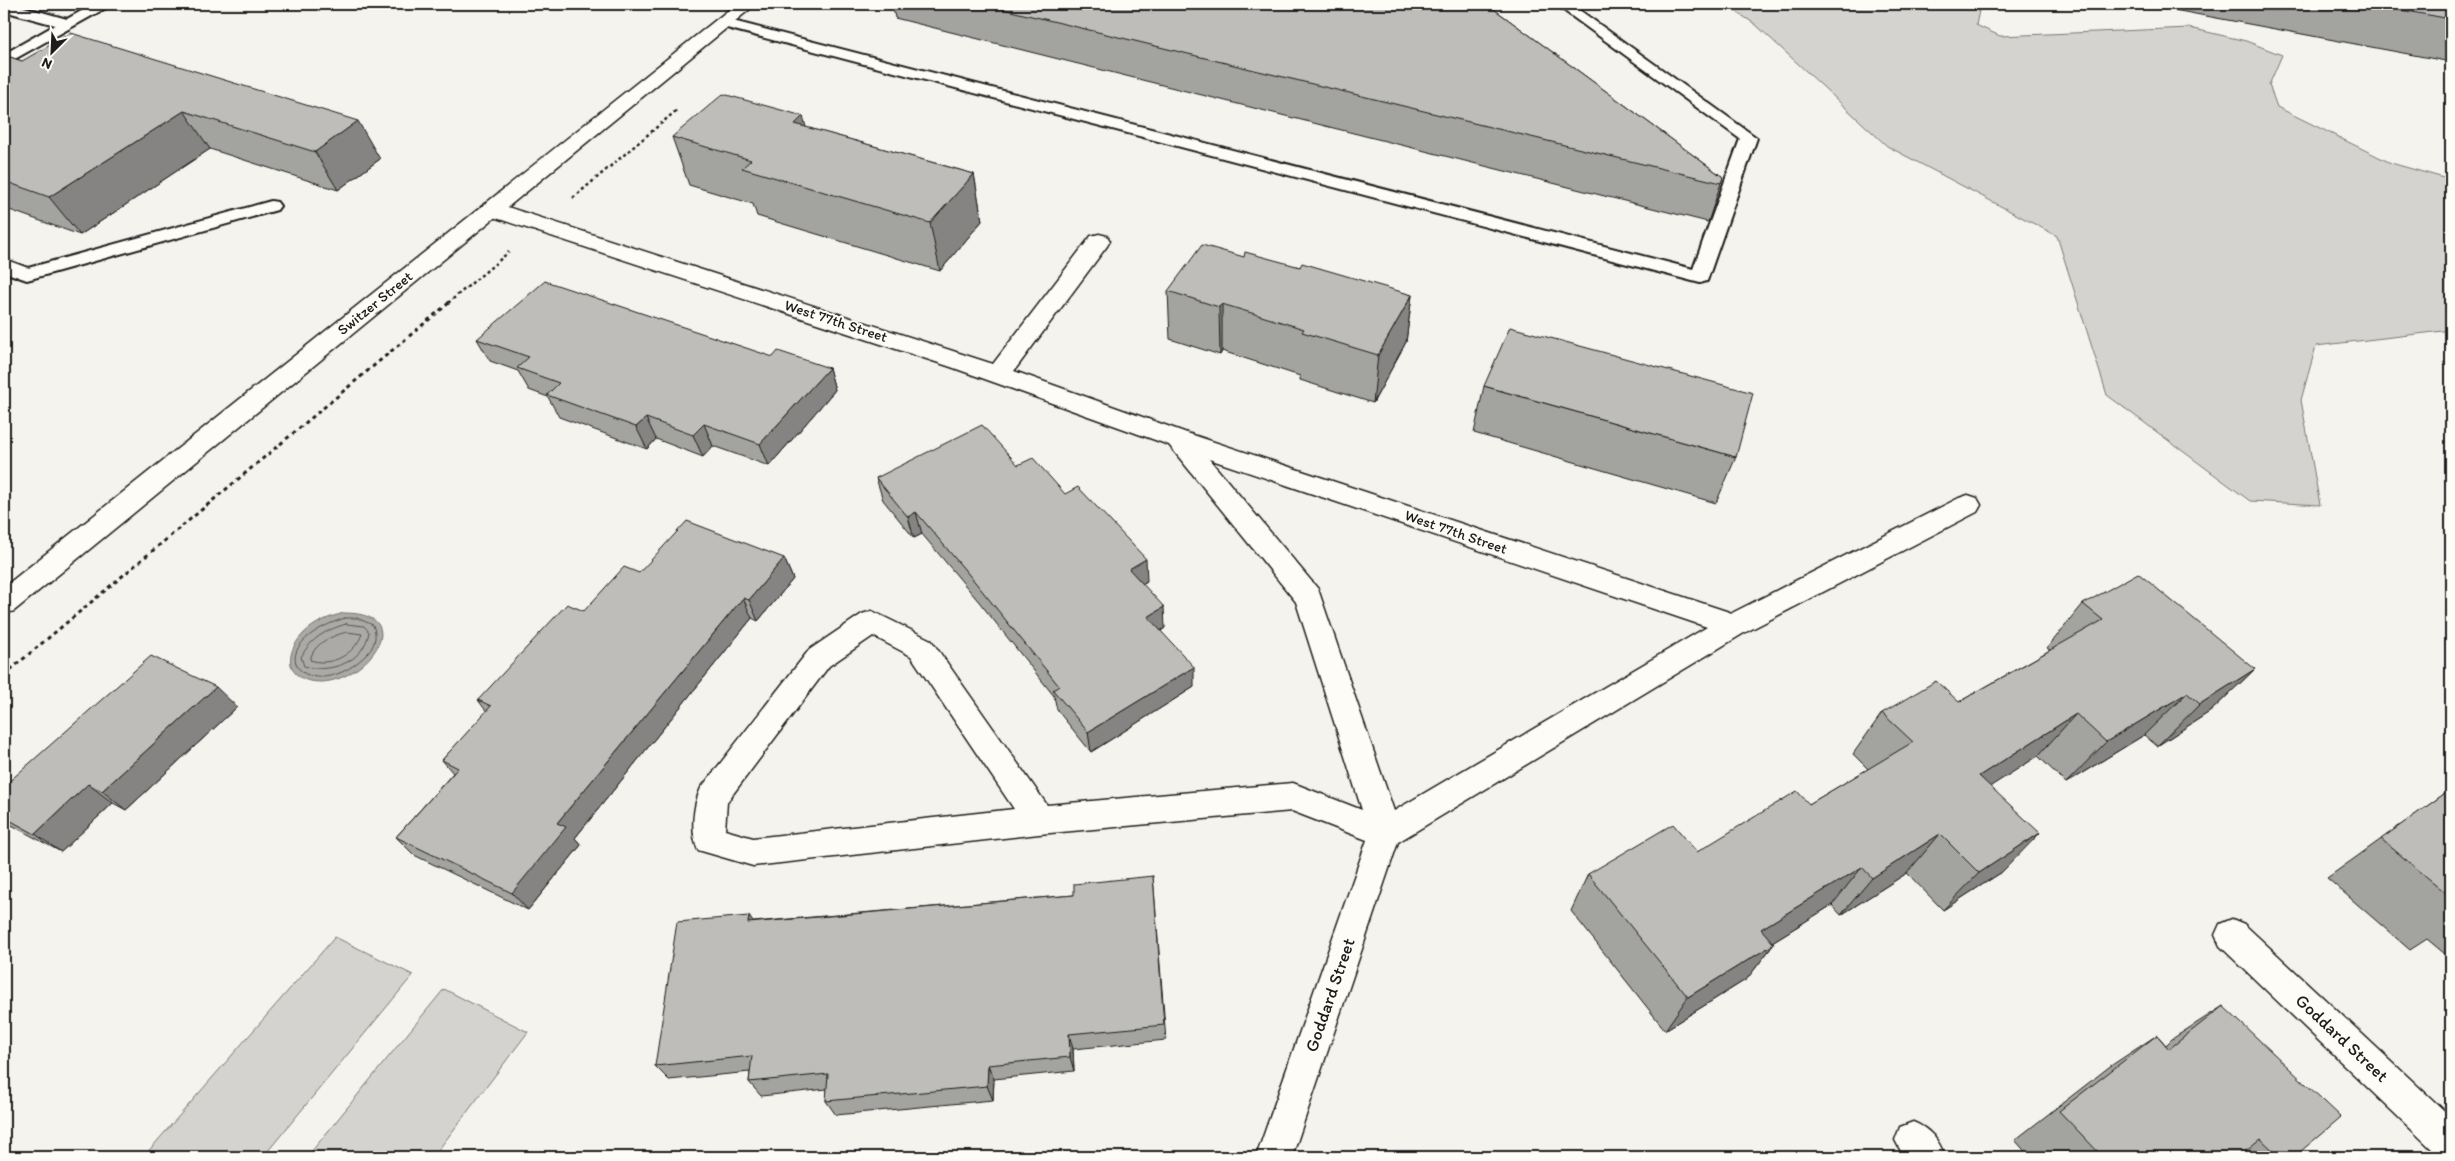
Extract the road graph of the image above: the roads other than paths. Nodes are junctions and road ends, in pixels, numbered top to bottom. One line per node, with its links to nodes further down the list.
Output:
1 (105, 4): 6 (lane)
2 (748, 4): 5 (street, Switzer Street)
3 (1562, 4): 5 (lane)
4 (7, 6): 6 (lane)
5 (724, 23): 9 (street, Switzer Street)
6 (67, 24): 7 (lane)
7 (4, 60)
8 (271, 206): 11 (lane)
9 (492, 209): 12 (street, West 77th Street); 15 (street, Switzer Street)
10 (1099, 241): 12 (street)
11 (4, 265)
12 (998, 375): 13 (street, West 77th Street)
13 (1178, 439): 16 (street, West 77th Street); 18 (street)
14 (1968, 505): 16 (street)
15 (4, 603)
16 (1734, 625): 18 (street)
17 (1039, 820): 17 (street); 18 (street)
18 (1386, 833): 21 (street, Goddard Street)
19 (2232, 935): 20 (street, Goddard Street)
20 (2451, 1142)
21 (1274, 1157)

